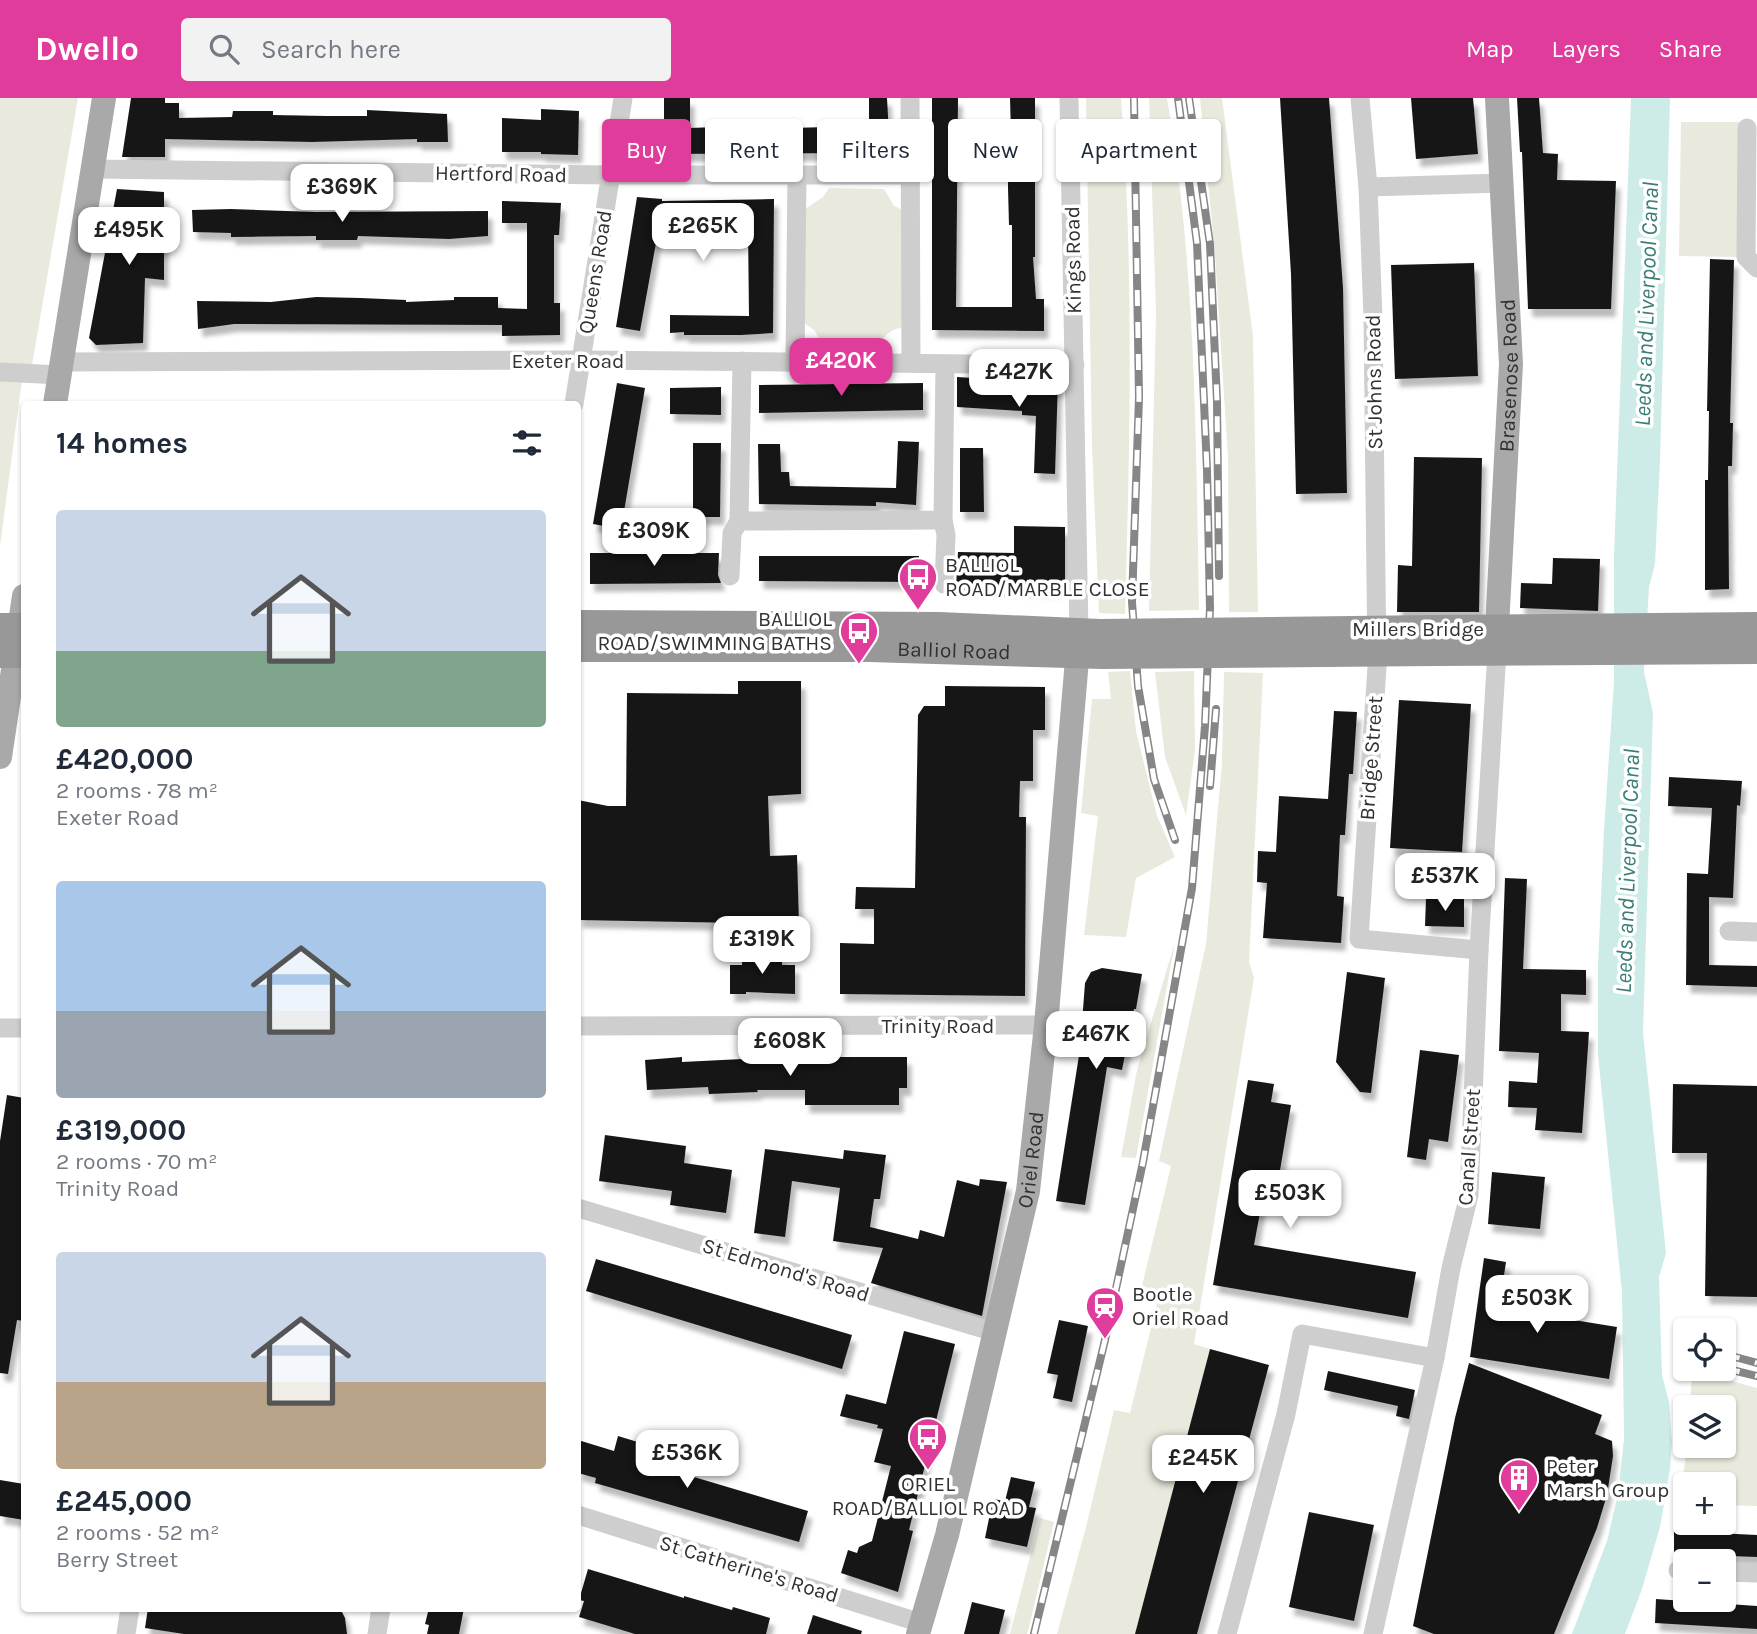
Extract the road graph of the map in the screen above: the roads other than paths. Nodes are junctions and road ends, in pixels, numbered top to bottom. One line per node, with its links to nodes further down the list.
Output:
1 (104, 98): 10 (main road)
2 (623, 98): 7 (street, Queens Road)
3 (910, 98): 8 (street)
4 (1069, 98): 23 (street, Kings Road)
5 (1360, 98): 16 (street, St Johns Road)
6 (1497, 98): 15 (main road, Brasenose Road)
7 (620, 119)
8 (910, 119)
9 (1747, 128): 17 (street)
10 (92, 169): 11 (street, Hertford Road); 24 (main road)
11 (602, 175)
12 (610, 182): 18 (street, Queens Road)
13 (796, 182): 20 (street)
14 (909, 182): 21 (street)
15 (1503, 183): 16 (street); 36 (main road, Brasenose Road)
16 (1368, 187): 41 (street, St Johns Road)
17 (1757, 268)
18 (581, 360): 19 (street, Exeter Road); 24 (street, Exeter Road); 27 (street, Queens Road)
19 (742, 362): 20 (street, Exeter Road); 29 (street)
20 (796, 362): 21 (street, Exeter Road)
21 (911, 363): 22 (street, Exeter Road)
22 (945, 363): 23 (street, Exeter Road); 28 (street)
23 (1074, 365): 38 (street, Kings Road)
24 (61, 369): 25 (street, Exeter Road); 26 (main road)
25 (0, 372)
26 (56, 401)
27 (574, 401)
28 (943, 520): 29 (street); 31 (street)
29 (739, 521): 30 (street)
30 (730, 576)
31 (944, 584)
32 (21, 610): 37 (main road)
33 (581, 624): 38 (highway, Balliol Road)
34 (1757, 626): 35 (highway, Millers Bridge)
35 (1662, 638): 36 (highway, Millers Bridge); 40 (highway, Millers Bridge)
36 (1508, 640): 38 (highway, Millers Bridge, bridge); 45 (street, Canal Street)
37 (14, 641): 42 (main road)
38 (1090, 643): 39 (highway, Balliol Road); 47 (main road, Oriel Road)
39 (581, 648)
40 (1757, 650)
41 (1377, 667): 45 (street, Bridge Street)
42 (0, 757)
43 (1729, 931): 44 (street)
44 (1757, 932)
45 (1479, 950): 52 (street, Canal Street)
46 (581, 1026): 47 (street, Trinity Road)
47 (1046, 1026): 51 (main road, Oriel Road)
48 (0, 1028): 49 (street)
49 (21, 1028)
50 (581, 1209): 51 (street, St Edmond's Road)
51 (994, 1332): 58 (main road, Oriel Road)
52 (1435, 1358): 61 (street); 62 (street, Canal Street)
53 (581, 1516): 58 (street, St Catherine's Road)
54 (1736, 1572): 55 (street)
55 (1757, 1573)
56 (129, 1612): 59 (street)
57 (380, 1612): 60 (street)
58 (920, 1628)
59 (126, 1634)
60 (377, 1634)
61 (1227, 1634)
62 (1373, 1634)

